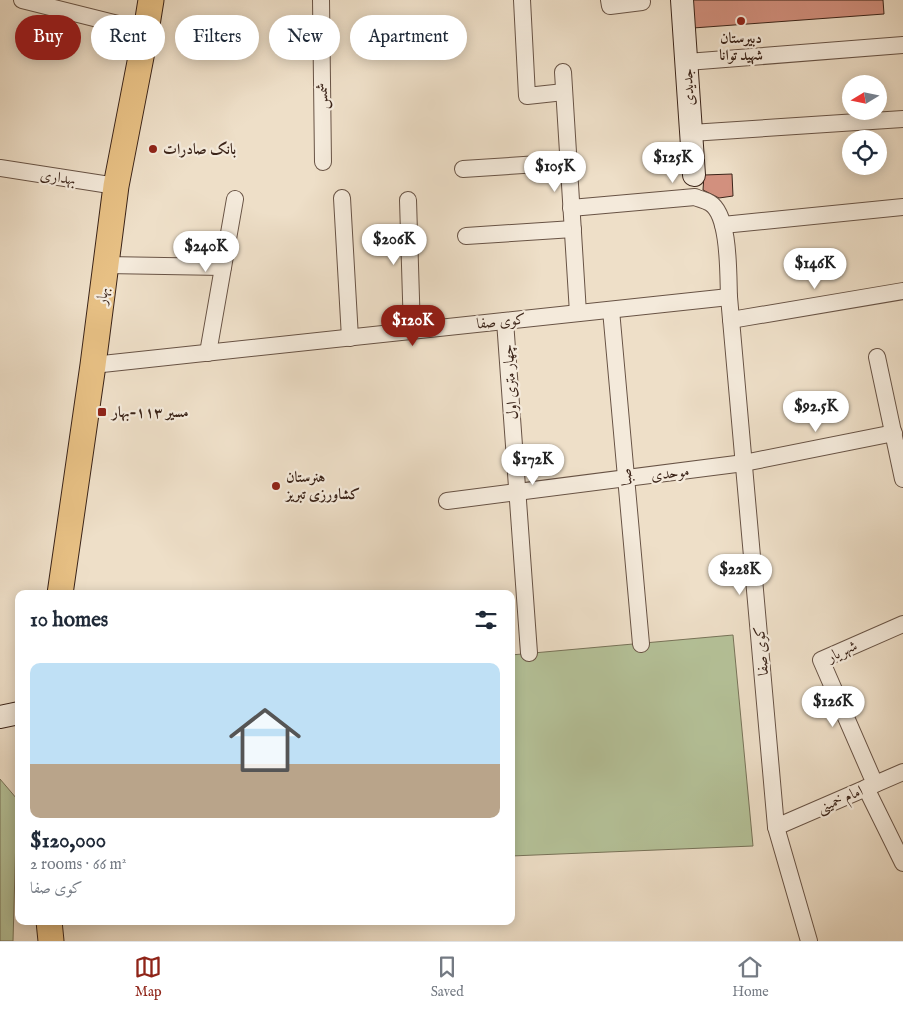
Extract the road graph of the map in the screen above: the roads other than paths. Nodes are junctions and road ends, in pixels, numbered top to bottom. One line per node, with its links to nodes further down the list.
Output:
1 (22, 0): 9 (street)
2 (150, 0): 8 (main road, بهار)
3 (321, 0): 17 (street, شمس)
4 (522, 0): 14 (street)
5 (610, 0): 7 (street)
6 (682, 0): 12 (street, جدیدی)
7 (642, 2)
8 (148, 15)
9 (91, 17)
10 (903, 45): 12 (street)
11 (140, 60): 22 (main road, بهار)
12 (687, 62): 16 (street, جدیدی)
13 (563, 72): 14 (street)
14 (564, 92): 18 (street)
15 (903, 119): 16 (street)
16 (691, 133): 21 (street, جدیدی)
17 (323, 162)
18 (568, 162): 20 (street); 28 (street)
19 (0, 168): 22 (street, بهداری)
20 (463, 169)
21 (694, 175): 24 (street)
22 (116, 186): 32 (main road, بهار)
23 (342, 198): 41 (street)
24 (695, 198): 28 (street); 29 (street, کوی صفا)
25 (235, 199): 33 (street)
26 (408, 200): 40 (street)
27 (903, 207): 29 (street)
28 (571, 208): 30 (street)
29 (723, 225): 35 (street, کوی صفا)
30 (573, 229): 31 (street); 37 (street)
31 (466, 236)
32 (106, 265): 33 (street); 44 (main road, بهار)
33 (224, 266): 42 (street)
34 (903, 291): 38 (street)
35 (729, 297): 36 (street, کوی صفا); 38 (street, کوی صفا)
36 (611, 310): 37 (street, کوی صفا); 47 (street, صبا)
37 (578, 313): 39 (street, کوی صفا)
38 (732, 320): 46 (street, کوی صفا)
39 (505, 321): 40 (street, کوی صفا); 49 (street, چهار متری اول)
40 (412, 331): 41 (street, کوی صفا)
41 (350, 338): 42 (street, کوی صفا)
42 (208, 353): 44 (street, کوی صفا)
43 (877, 357): 45 (street)
44 (93, 365): 51 (main road, بهار)
45 (894, 433): 46 (street, موحدی); 48 (street)
46 (744, 463): 47 (street, موحدی); 59 (street, کوی صفا)
47 (626, 478): 49 (street, موحدی); 53 (street, صبا)
48 (903, 479)
49 (518, 492): 50 (street, موحدی); 54 (street, چهار متری اول)
50 (447, 501)
51 (61, 590)
52 (903, 624): 58 (street, شهریار)
53 (641, 644)
54 (529, 654)
55 (15, 714): 56 (street)
56 (0, 717)
57 (903, 772): 58 (street, امام خمینی)
58 (870, 786): 59 (street, امام خمینی); 60 (street)
59 (776, 826): 63 (street, کوی صفا)
60 (903, 863)
61 (49, 925): 62 (main road)
62 (51, 941)
63 (809, 941)

